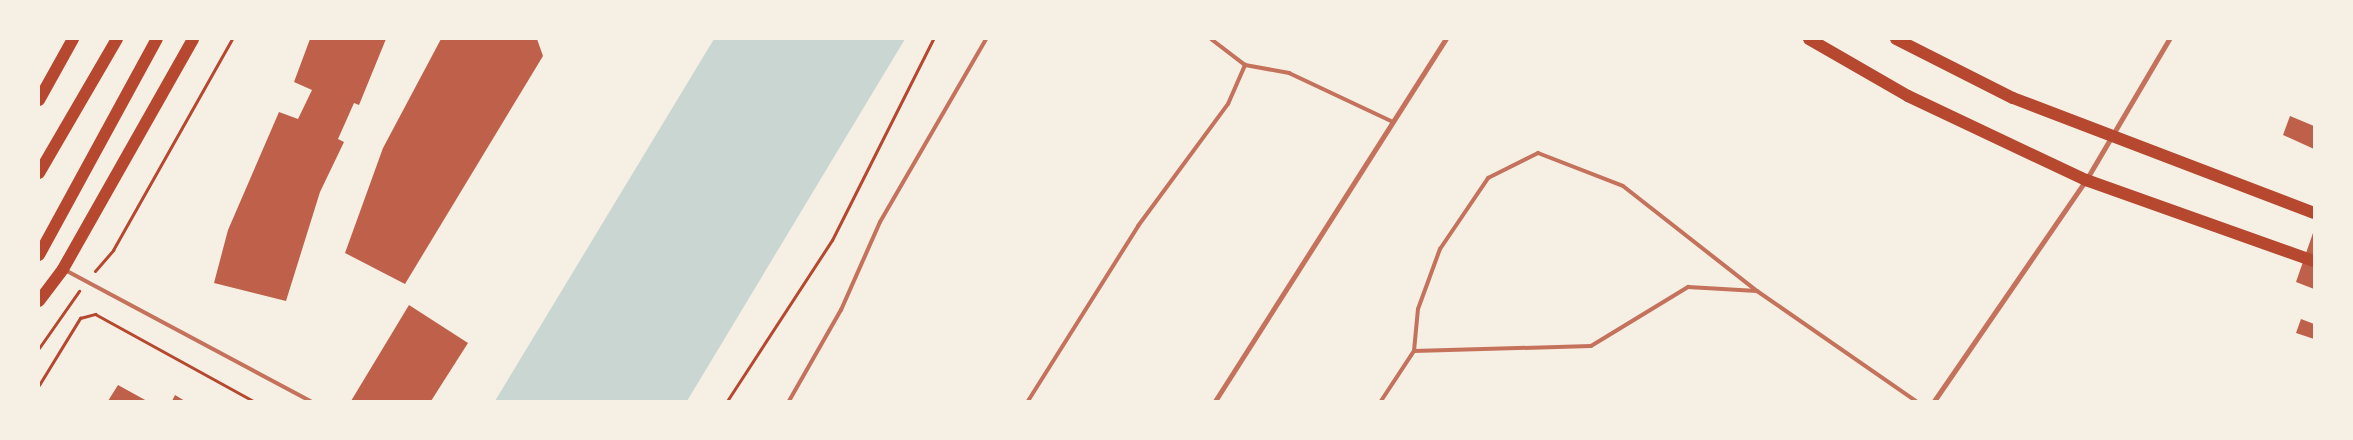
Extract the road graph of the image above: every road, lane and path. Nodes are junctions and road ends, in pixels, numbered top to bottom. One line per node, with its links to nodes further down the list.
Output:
1 (73, 39): 14 (main road)
2 (117, 39): 17 (main road)
3 (157, 39): 20 (main road)
4 (193, 39): 22 (main road)
5 (232, 39): 23 (path)
6 (933, 39): 31 (path)
7 (986, 39): 32 (lane)
8 (1211, 39): 13 (lane)
9 (1446, 39): 15 (street)
10 (1809, 39): 18 (main road)
11 (1896, 39): 16 (main road)
12 (2169, 39): 16 (street)
13 (1245, 66): 15 (lane); 33 (lane)
14 (39, 100)
15 (1393, 122): 34 (street)
16 (2110, 139): 18 (street); 19 (main road)
17 (39, 174)
18 (2086, 180): 21 (main road); 37 (street)
19 (2314, 214)
20 (39, 255)
21 (2314, 261)
22 (63, 269): 23 (lane); 25 (main road)
23 (87, 281): 26 (path); 30 (lane)
24 (1757, 292): 27 (lane); 27 (lane); 36 (lane)
25 (39, 301)
26 (39, 348)
27 (1414, 351): 35 (lane)
28 (39, 385): 29 (path)
29 (252, 401)
30 (310, 401)
31 (726, 401)
32 (789, 401)
33 (1028, 401)
34 (1215, 401)
35 (1381, 401)
36 (1916, 401)
37 (1934, 401)

